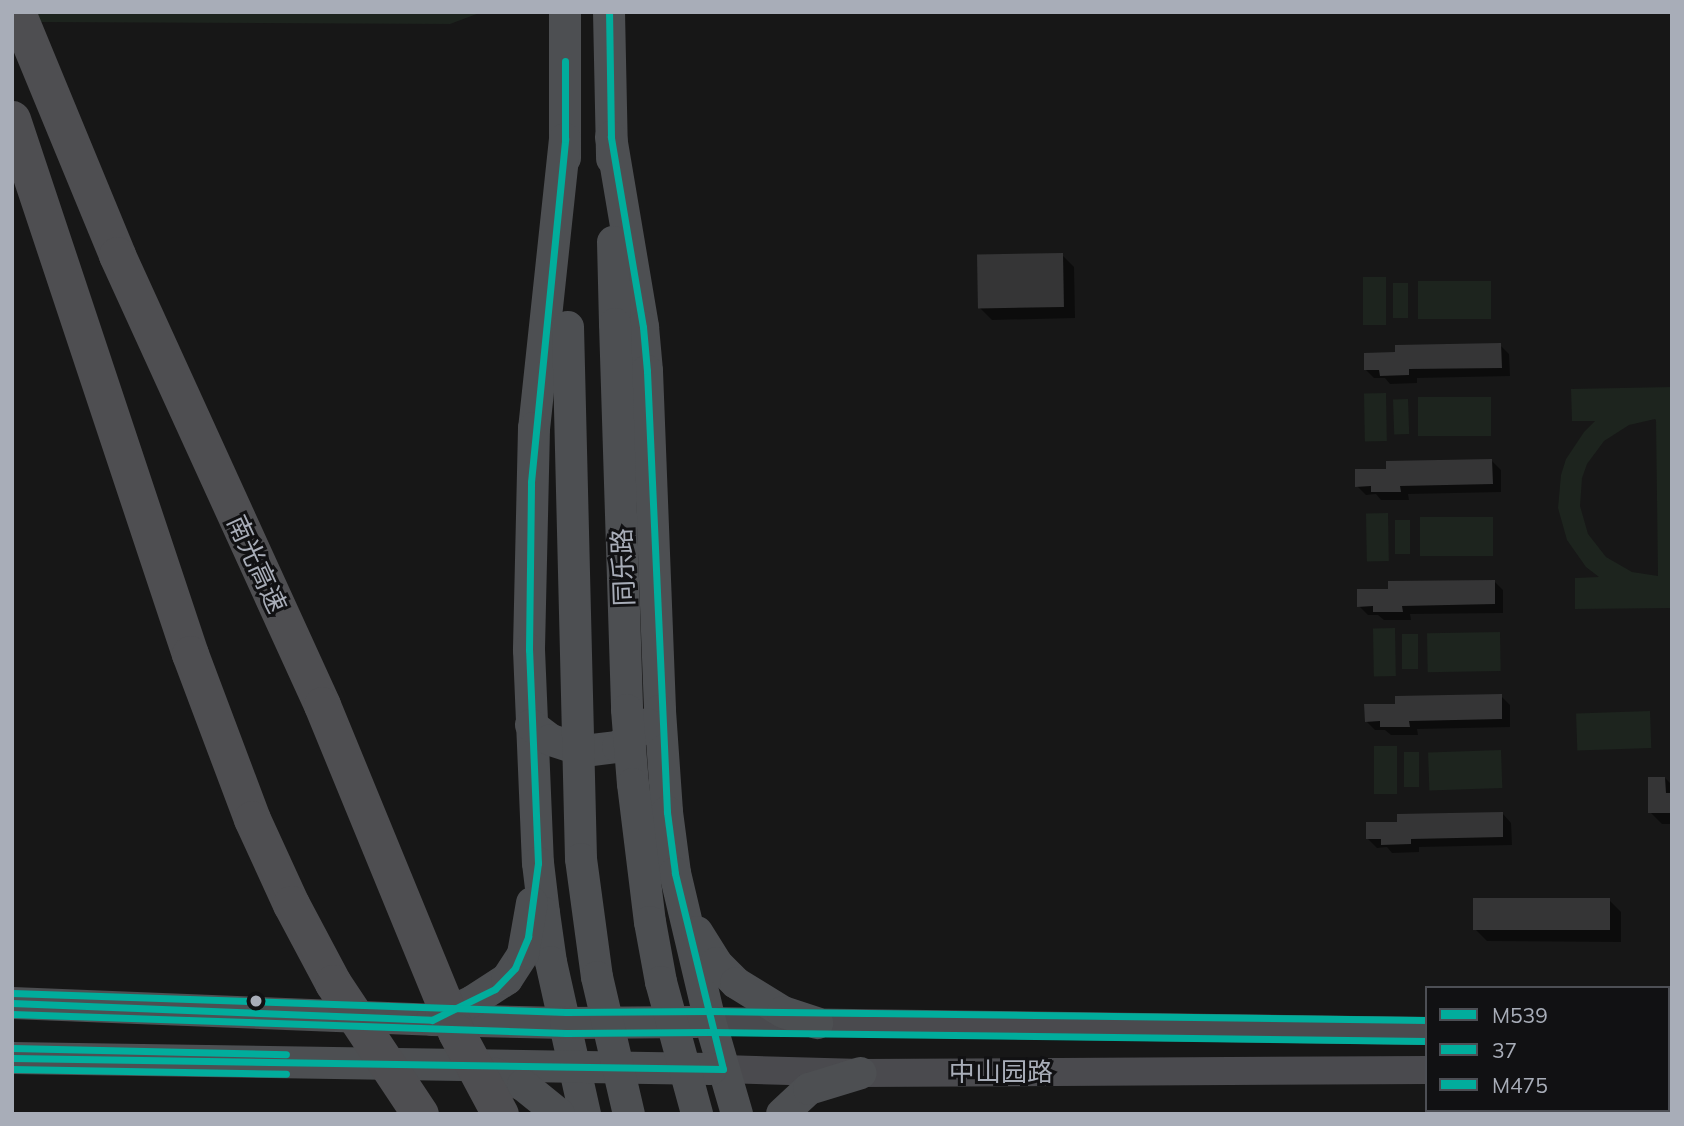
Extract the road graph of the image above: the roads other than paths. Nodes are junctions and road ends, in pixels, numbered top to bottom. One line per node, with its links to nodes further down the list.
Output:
1 (17, 12): 24 (highway, 南光高速, bridge)
2 (565, 12): 6 (main road, 同乐路)
3 (609, 12): 5 (main road, 同乐路)
4 (12, 118): 23 (highway, bridge)
5 (611, 137): 7 (main road); 28 (main road, 同乐路, bridge)
6 (565, 139): 8 (main road); 27 (main road, 同乐路, bridge)
7 (660, 711): 8 (main road); 10 (main road)
8 (531, 725): 9 (main road)
9 (538, 863): 12 (main road); 14 (main road)
10 (675, 873): 13 (main road); 15 (main road)
11 (12, 1003): 12 (main road)
12 (432, 1020): 14 (main road)
13 (710, 1021): 14 (main road); 15 (main road, 中山园路); 20 (main road)
14 (566, 1023): 19 (main road)
15 (817, 1023): 16 (main road, 中山园路)
16 (1425, 1031)
17 (12, 1058): 18 (main road)
18 (437, 1066): 19 (main road, 中山园路); 25 (main road)
19 (575, 1068): 20 (main road, 中山园路); 26 (main road)
20 (723, 1069): 22 (main road, 中山园路); 29 (main road)
21 (1425, 1070): 22 (main road, 中山园路)
22 (861, 1073): 30 (main road)
23 (420, 1114)
24 (500, 1114)
25 (559, 1114)
26 (585, 1114)
27 (629, 1114)
28 (697, 1114)
29 (737, 1114)
30 (782, 1114)

